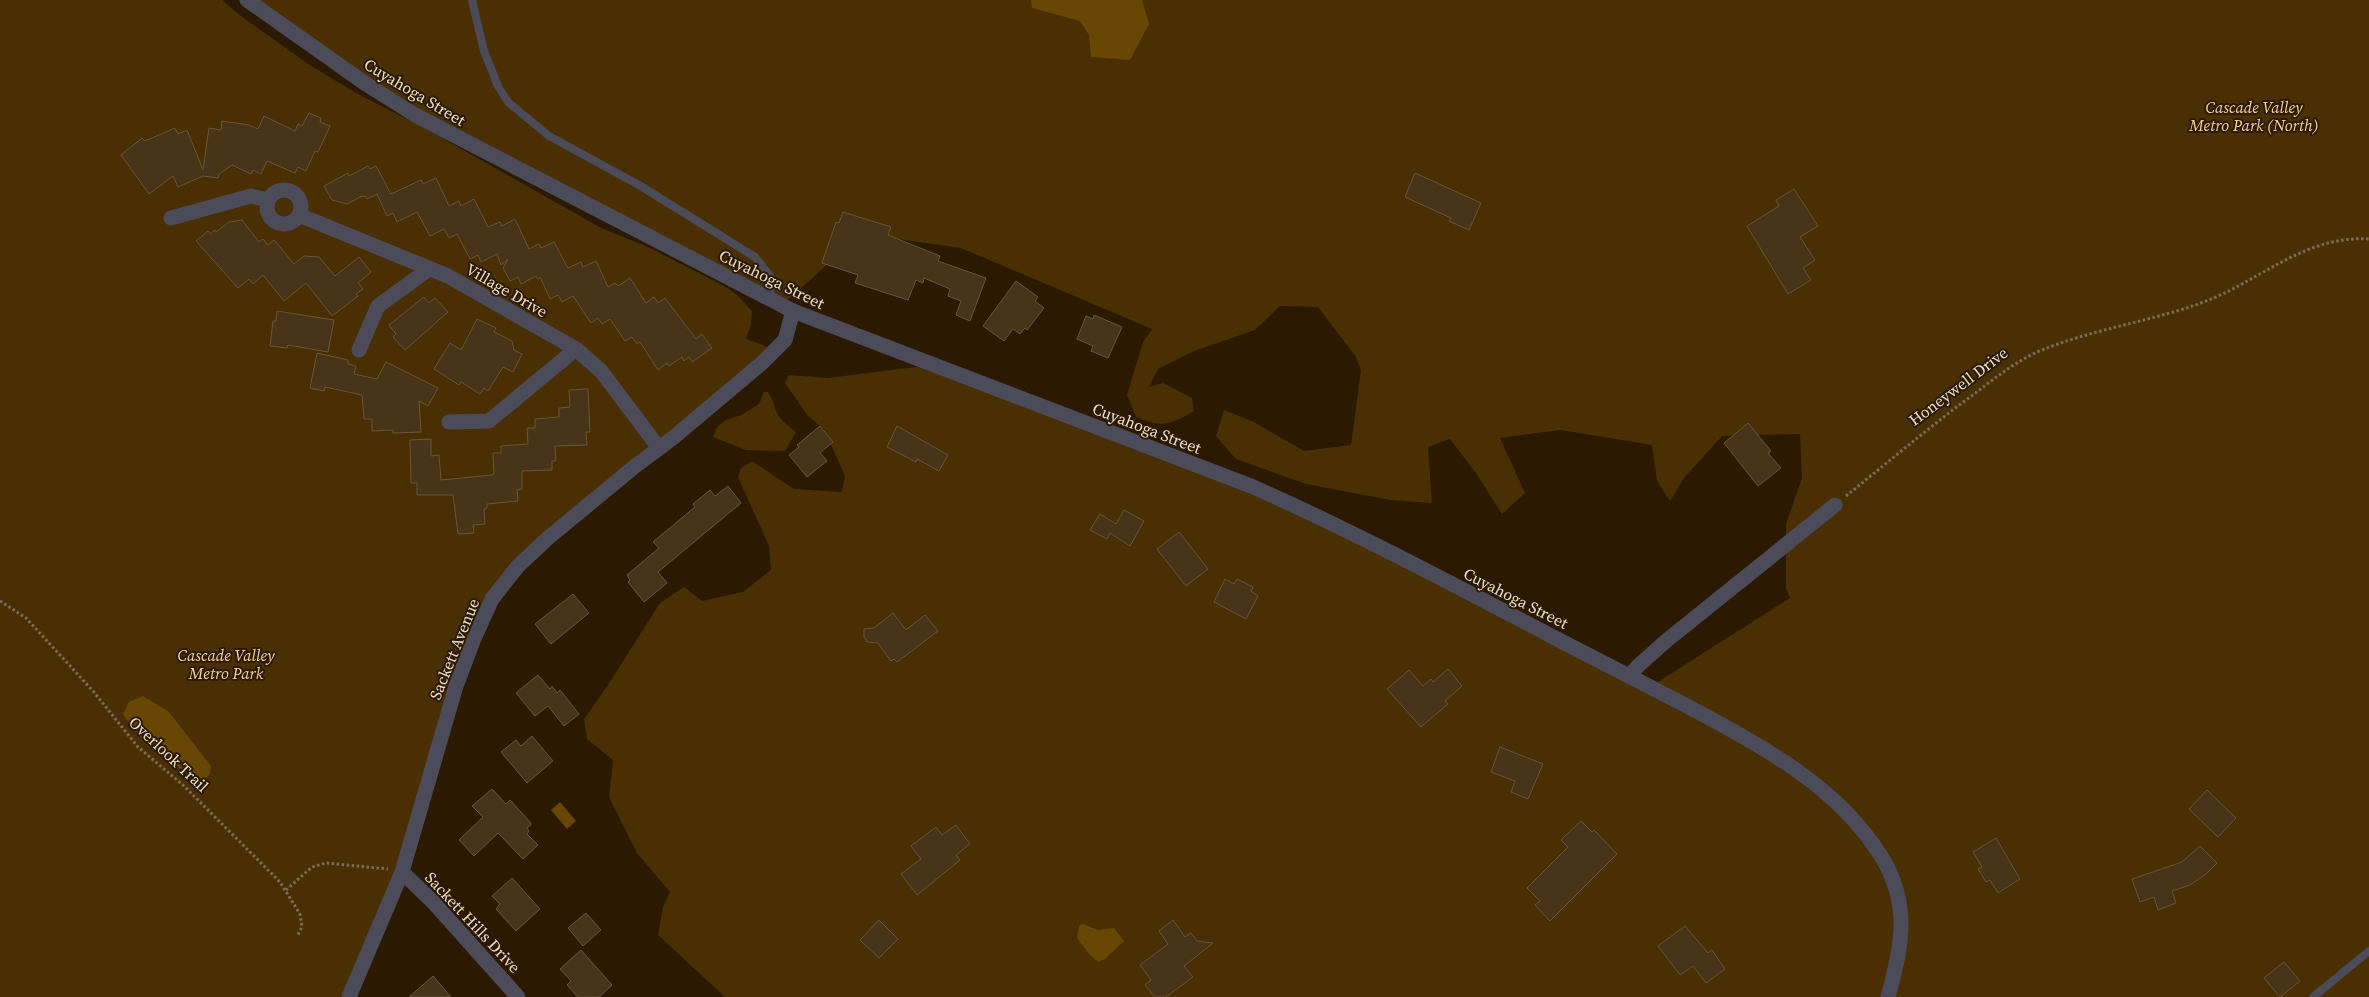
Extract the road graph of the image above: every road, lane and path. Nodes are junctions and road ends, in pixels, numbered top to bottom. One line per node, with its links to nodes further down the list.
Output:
1 (247, 0): 8 (street, Cuyahoga Street)
2 (472, 0): 8 (lane)
3 (268, 200): 4 (street); 4 (street); 5 (street)
4 (299, 215): 7 (street, Village Drive)
5 (171, 218)
6 (2369, 239): 14 (path, Honeywell Drive)
7 (429, 269): 10 (street, Village Drive); 11 (street)
8 (770, 299): 9 (street, Cuyahoga Street)
9 (793, 310): 13 (street, Sackett Avenue); 16 (street, Cuyahoga Street)
10 (576, 349): 12 (street); 13 (street, Village Drive)
11 (359, 350)
12 (449, 422)
13 (659, 448): 17 (street, Sackett Avenue)
14 (1836, 505): 16 (street)
15 (0, 601): 18 (path, Overlook Trail)
16 (1629, 676): 23 (street, Cuyahoga Street)
17 (402, 872): 18 (path); 21 (street, Sackett Avenue); 22 (street, Sackett Hills Drive)
18 (286, 890): 19 (path, Overlook Trail)
19 (297, 936)
20 (2369, 951): 24 (lane)
21 (348, 997)
22 (518, 997)
23 (1888, 997)
24 (2312, 997)

